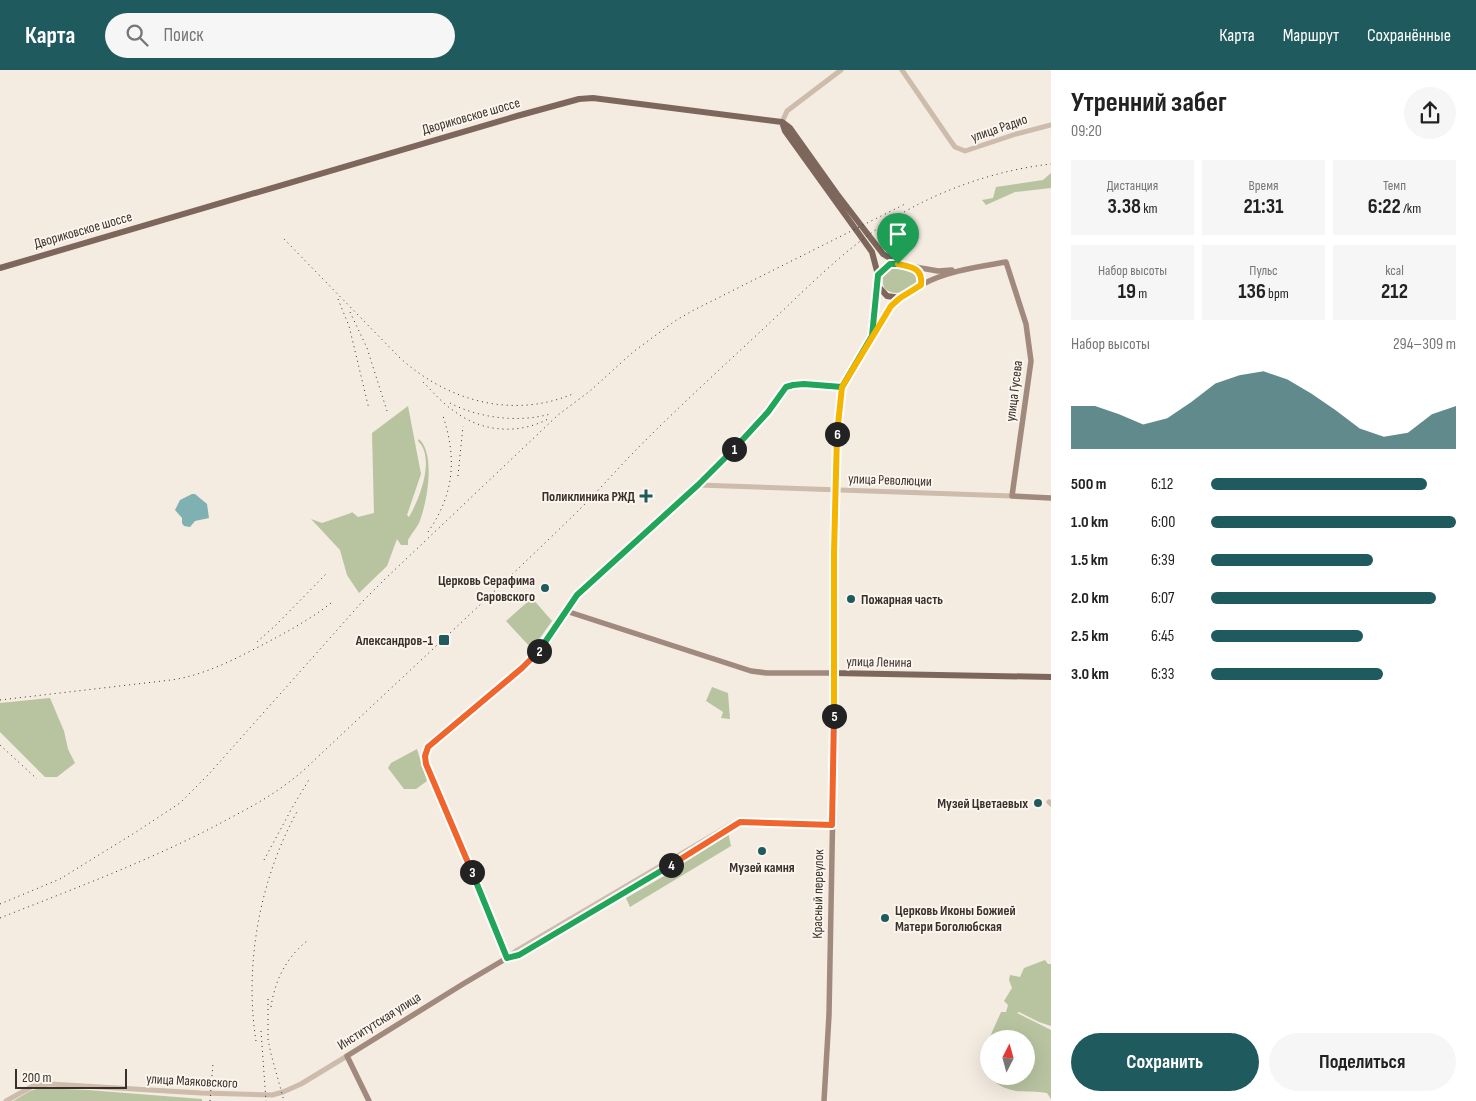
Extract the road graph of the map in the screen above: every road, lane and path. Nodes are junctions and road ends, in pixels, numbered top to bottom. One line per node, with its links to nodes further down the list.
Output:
1 (841, 70): 3 (street)
2 (902, 70): 4 (street, улица Радио)
3 (782, 122): 5 (main road); 7 (main road, Двориковское шоссе); 9 (main road)
4 (1051, 125)
5 (898, 264): 6 (main road); 9 (main road)
6 (915, 267): 8 (main road); 10 (main road)
7 (0, 268)
8 (962, 270): 10 (main road); 17 (main road, улица Гусева)
9 (878, 275): 11 (main road)
10 (921, 285): 12 (main road)
11 (878, 286): 12 (main road); 13 (main road)
12 (900, 298): 13 (main road)
13 (872, 336): 14 (main road)
14 (842, 387): 15 (main road); 16 (main road, Красный переулок)
15 (698, 485): 16 (street, улица Революции); 19 (main road)
16 (835, 490): 17 (street, улица Революции); 20 (main road, Красный переулок)
17 (1012, 496): 18 (main road, улица Революции)
18 (1051, 498)
19 (566, 611): 20 (main road, улица Ленина); 23 (main road)
20 (833, 673): 21 (main road, улица Ленина); 22 (main road, Красный переулок)
21 (1051, 677)
22 (832, 825): 23 (street, Институтская улица); 28 (main road, Красный переулок)
23 (507, 958): 24 (main road, Институтская улица)
24 (347, 1056): 25 (street, Институтская улица); 27 (main road)
25 (260, 1095): 26 (street, улица Маяковского)
26 (6, 1101)
27 (369, 1101)
28 (824, 1101)

